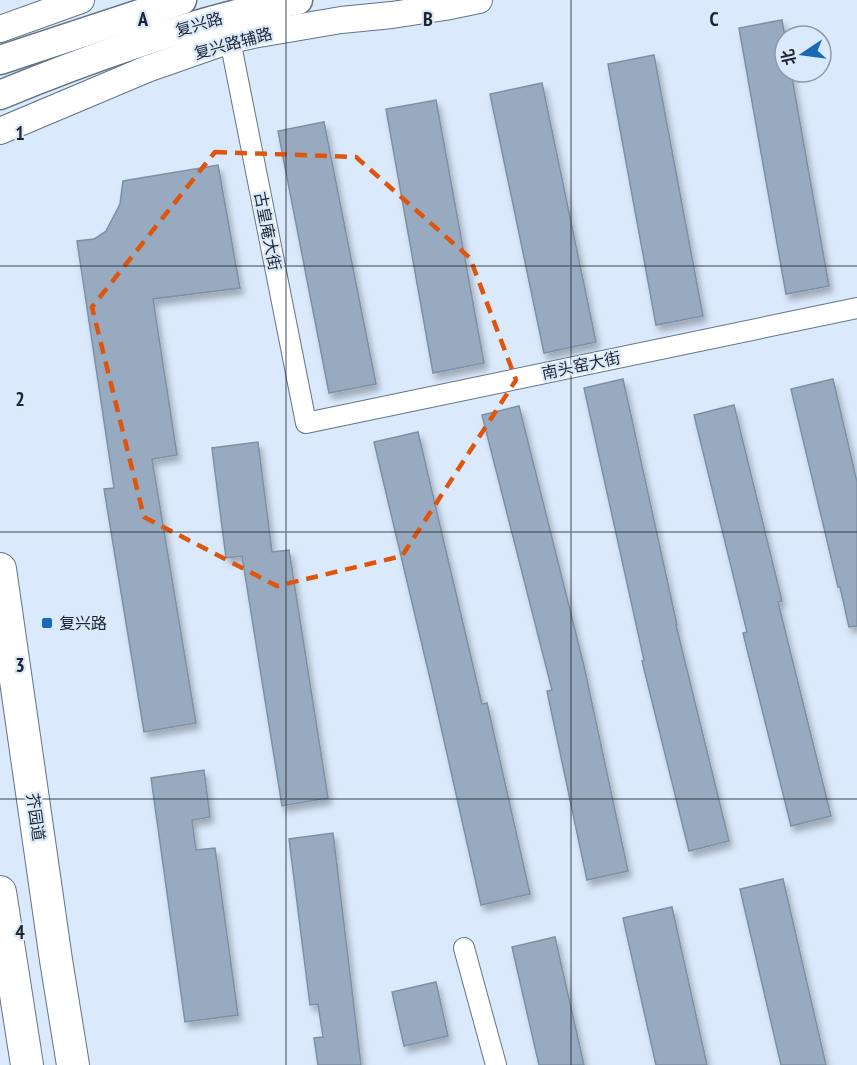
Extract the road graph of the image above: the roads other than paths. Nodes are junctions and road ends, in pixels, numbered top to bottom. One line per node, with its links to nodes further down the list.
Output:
1 (81, 0): 5 (street)
2 (182, 0): 7 (main road, 复兴路)
3 (298, 0): 8 (main road, 复兴路)
4 (479, 0): 6 (street, 复兴路辅路)
5 (0, 29)
6 (230, 40): 9 (street, 复兴路辅路); 11 (street, 古皇庵大街)
7 (0, 60)
8 (0, 95)
9 (0, 131)
10 (857, 308): 11 (street, 南头窑大街)
11 (306, 423)
12 (0, 569): 16 (main road, 芥园道)
13 (0, 892): 15 (main road)
14 (464, 948): 17 (street)
15 (27, 1065)
16 (73, 1065)
17 (496, 1065)

